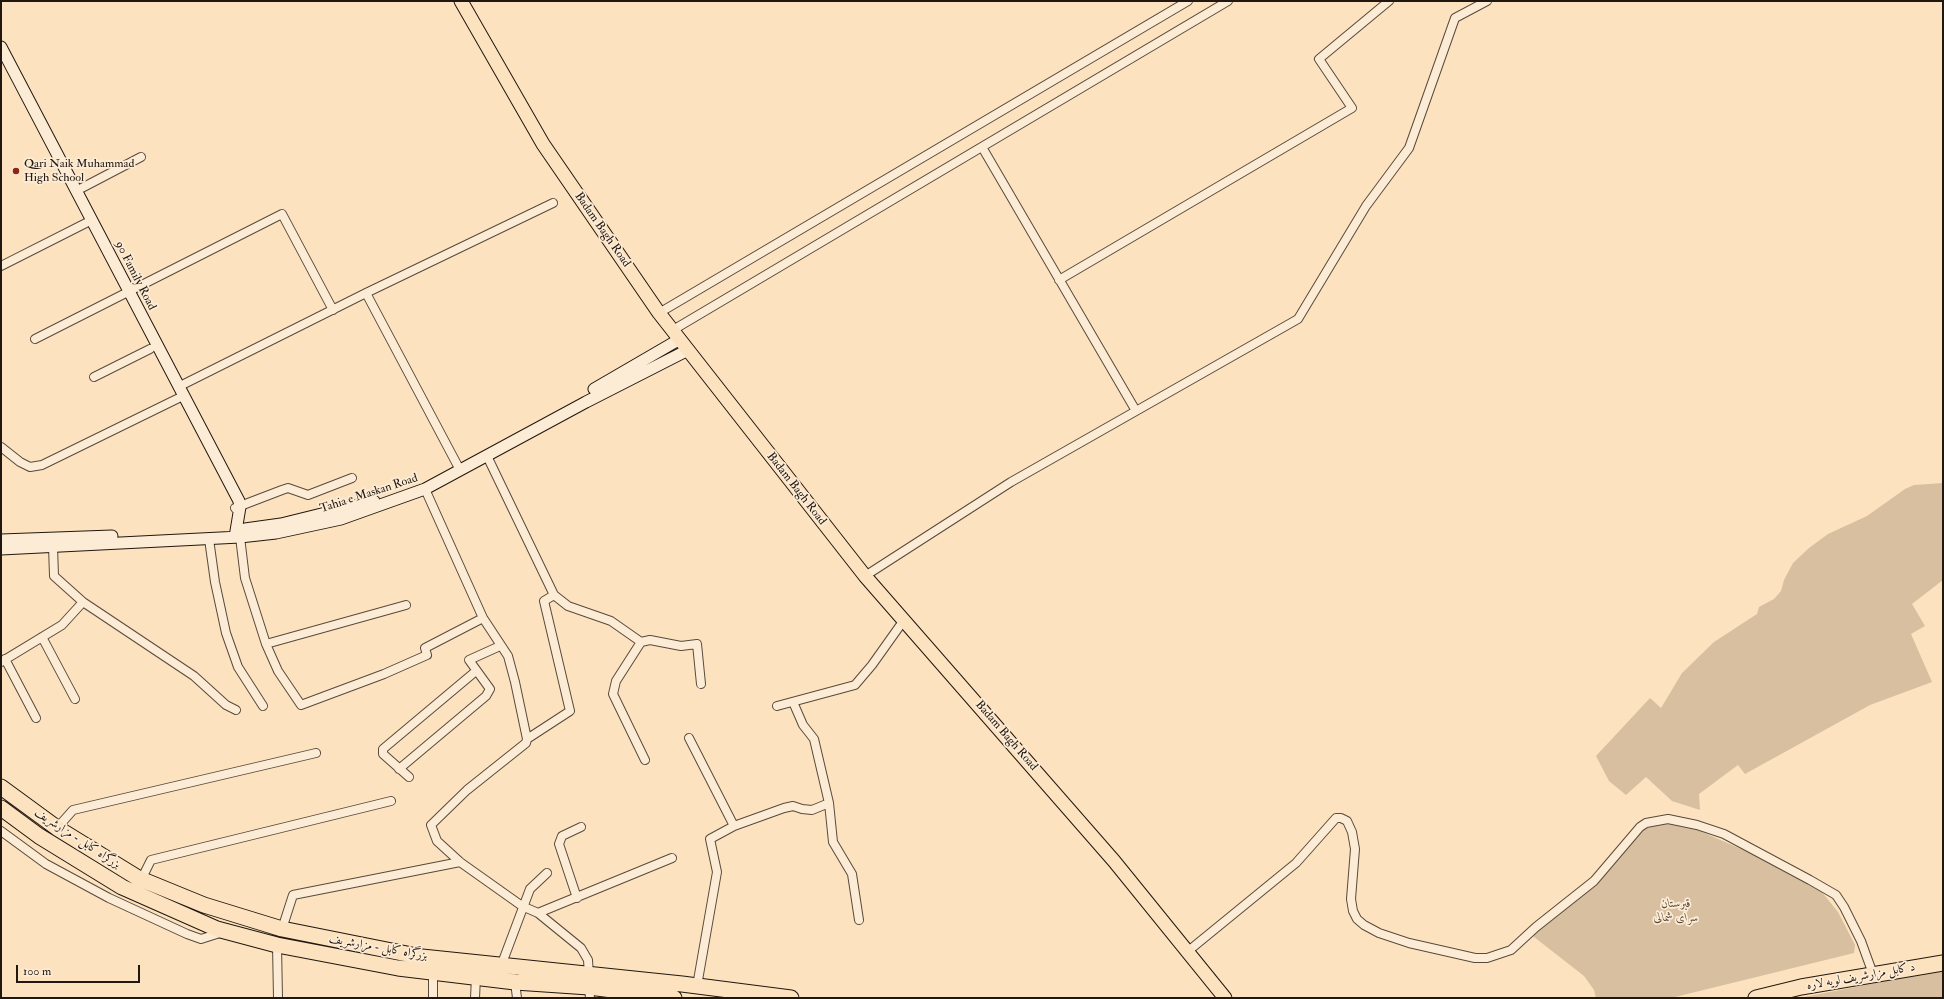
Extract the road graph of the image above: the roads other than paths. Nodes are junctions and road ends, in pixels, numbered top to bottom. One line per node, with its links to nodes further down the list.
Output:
1 (461, 1): 18 (main road, Badam Bagh Road)
2 (1188, 1): 18 (street)
3 (1228, 1): 8 (street)
4 (1389, 1): 14 (street)
5 (1487, 1): 25 (street)
6 (1, 47): 10 (main road, 90 Family Road)
7 (1, 63): 12 (main road, 90 Family Road)
8 (982, 147): 14 (street); 19 (street)
9 (141, 157): 10 (street)
10 (76, 191): 12 (main road, 90 Family Road)
11 (553, 203): 15 (street)
12 (88, 221): 13 (street); 16 (main road, 90 Family Road)
13 (1, 266)
14 (1059, 280): 25 (street)
15 (366, 293): 17 (street); 28 (street)
16 (125, 294): 17 (street); 20 (street); 21 (main road, 90 Family Road); 24 (main road, 90 Family Road)
17 (333, 310): 24 (street)
18 (659, 313): 19 (main road, Badam Bagh Road)
19 (676, 334): 22 (main road, Badam Bagh Road); 28 (main road, Tahia e Maskan Road)
20 (35, 339)
21 (150, 349): 23 (street); 24 (main road, 90 Family Road)
22 (688, 350): 27 (main road, Tahia e Maskan Road); 37 (main road, Badam Bagh Road)
23 (94, 377)
24 (179, 394): 26 (street); 31 (main road, 90 Family Road)
25 (1136, 411): 37 (street)
26 (1, 447)
27 (487, 456): 28 (main road, Tahia e Maskan Road); 38 (street)
28 (458, 468): 30 (main road, Tahia e Maskan Road); 32 (main road, Tahia e Maskan Road)
29 (352, 478): 31 (street)
30 (425, 489): 32 (main road, Tahia e Maskan Road); 41 (street)
31 (238, 511): 32 (main road)
32 (237, 535): 33 (main road, Tahia e Maskan Road); 34 (main road, Tahia e Maskan Road); 45 (street)
33 (209, 539): 35 (main road, Tahia e Maskan Road); 52 (street)
34 (1, 540)
35 (53, 546): 36 (main road, Tahia e Maskan Road); 39 (street)
36 (1, 549)
37 (865, 576): 42 (main road, Badam Bagh Road)
38 (554, 594): 44 (street); 57 (street)
39 (83, 602): 43 (street); 54 (street)
40 (406, 605): 45 (street)
41 (483, 618): 45 (street); 46 (street)
42 (904, 620): 51 (street); 81 (main road, Badam Bagh Road)
43 (42, 637): 47 (street); 50 (street)
44 (641, 642): 49 (street); 59 (street)
45 (266, 644)
46 (500, 646): 48 (street); 57 (street)
47 (3, 661): 55 (street)
48 (476, 671): 60 (street); 60 (street)
49 (701, 684)
50 (75, 699)
51 (793, 702): 53 (street); 64 (street)
52 (263, 706)
53 (777, 706)
54 (236, 710)
55 (36, 718)
56 (689, 738): 66 (street)
57 (527, 739): 71 (street)
58 (316, 753): 68 (street)
59 (645, 760)
60 (399, 769): 61 (street)
61 (410, 777)
62 (1, 787): 68 (highway, بزرگراه کابل - مزارشریف)
63 (391, 801): 73 (street)
64 (829, 803): 66 (street); 77 (street)
65 (1, 808): 79 (highway, بزرگراه کابل - مزارشریف)
66 (734, 826): 88 (street)
67 (581, 827): 74 (street)
68 (57, 828): 73 (highway, بزرگراه کابل - مزارشریف)
69 (1, 831): 79 (street)
70 (672, 858): 74 (street)
71 (460, 862): 75 (street); 78 (street)
72 (547, 873): 75 (street)
73 (141, 880): 78 (highway, بزرگراه کابل - مزارشریف)
74 (577, 898): 76 (street)
75 (522, 906): 76 (street); 83 (street)
76 (538, 913): 89 (street)
77 (859, 920)
78 (282, 929): 83 (highway, بزرگراه کابل - مزارشریف)
79 (227, 931): 80 (highway, بزرگراه کابل - مزارشریف)
80 (277, 945): 84 (highway, بزرگراه کابل - مزارشریف); 92 (street)
81 (1187, 952): 85 (street); 98 (main road, Badam Bagh Road)
82 (1943, 963): 85 (highway, د کابل مزارشریف لویه لاره)
83 (501, 966): 89 (highway, بزرگراه کابل - مزارشریف)
84 (432, 972): 86 (highway, بزرگراه کابل - مزارشریف); 93 (street)
85 (1873, 974): 99 (highway, د کابل مزارشریف لویه لاره)
86 (476, 977): 87 (highway, بزرگراه کابل - مزارشریف); 94 (street)
87 (515, 982): 89 (highway, بزرگراه کابل - مزارشریف); 95 (street)
88 (697, 986): 89 (highway, بزرگراه کابل - مزارشریف); 97 (highway, بزرگراه کابل - مزارشریف)
89 (590, 987): 90 (highway, بزرگراه کابل - مزارشریف)
90 (628, 995): 91 (highway, بزرگراه کابل - مزارشریف)
91 (650, 997): 96 (highway, بزرگراه کابل - مزارشریف)
92 (278, 998)
93 (433, 998)
94 (475, 998)
95 (516, 998)
96 (674, 998)
97 (791, 998)
98 (1225, 998)
99 (1756, 998)

